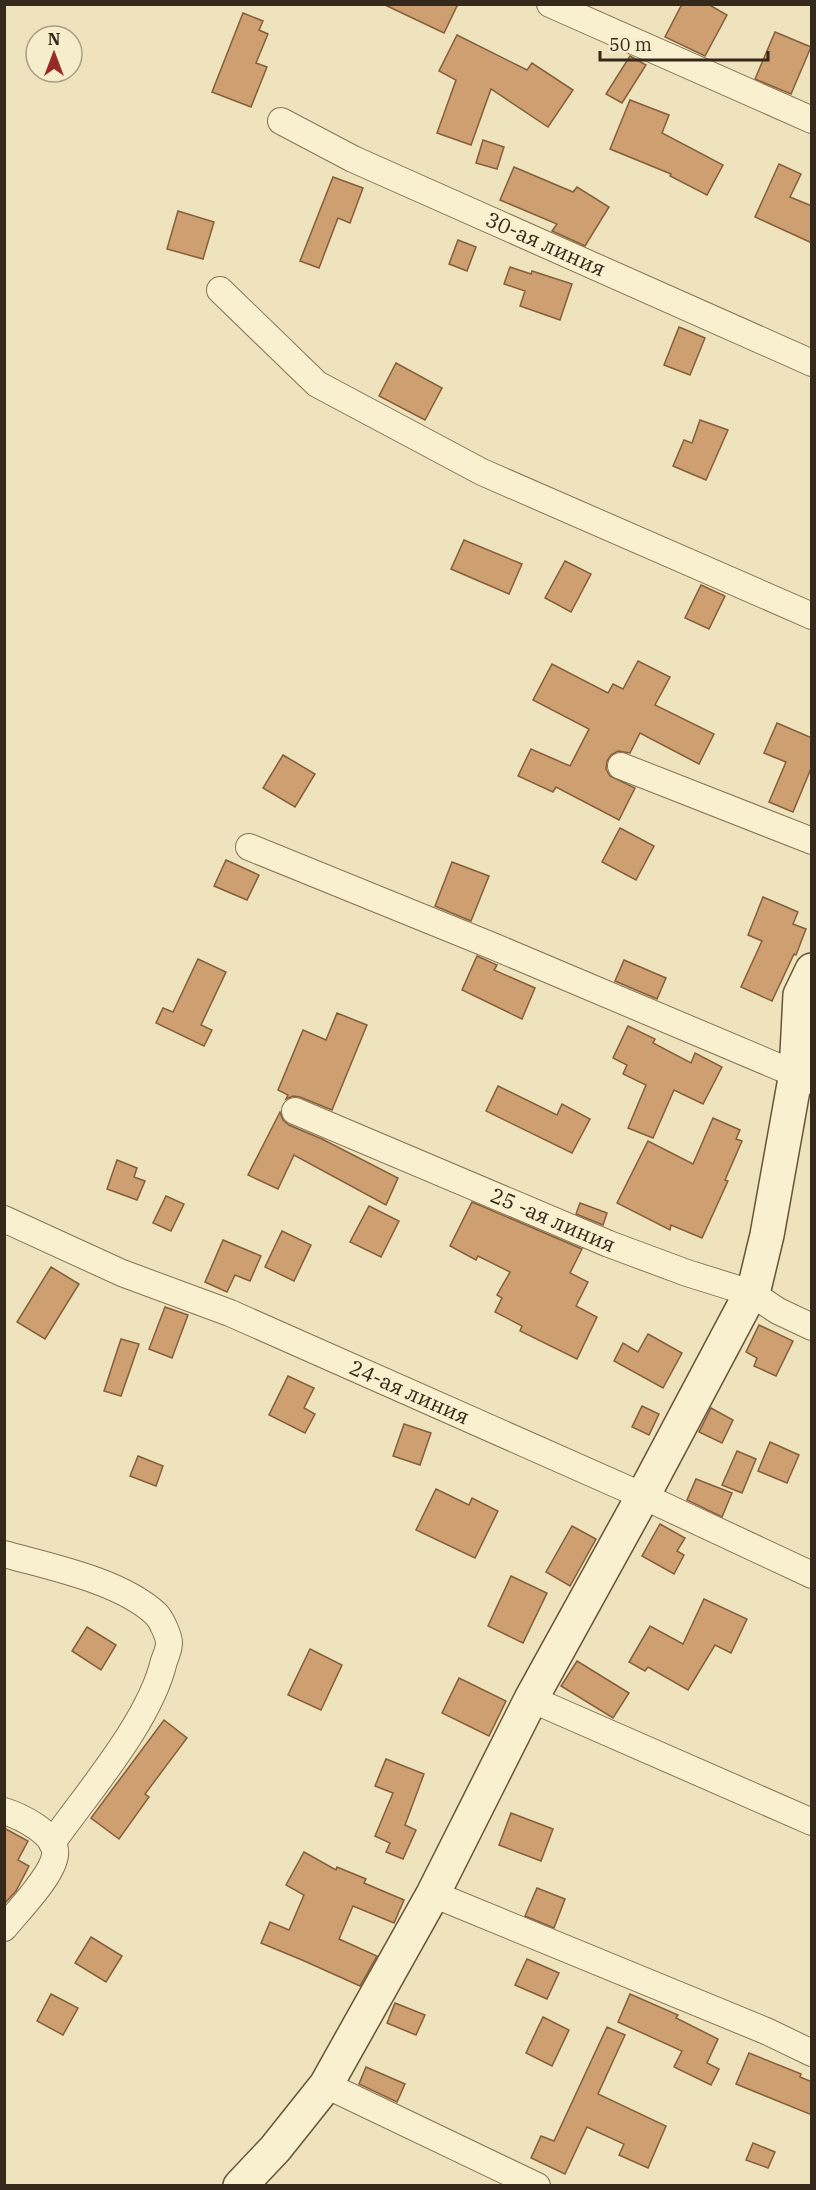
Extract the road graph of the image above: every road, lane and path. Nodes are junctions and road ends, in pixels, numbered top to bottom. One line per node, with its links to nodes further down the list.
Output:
1 (550, 4): 2 (street)
2 (812, 120)
3 (281, 121): 5 (street, 30-ая линия)
4 (220, 290): 6 (street)
5 (812, 363)
6 (812, 616)
7 (621, 766): 8 (street)
8 (812, 841)
9 (249, 847): 11 (street)
10 (812, 970): 11 (street)
11 (804, 1077): 14 (street)
12 (295, 1111): 14 (street, 25 -ая линия)
13 (4, 1219): 16 (street, 24-ая линия)
14 (751, 1293): 15 (street, 25 -ая линия); 16 (street)
15 (812, 1327)
16 (643, 1496): 18 (street, 24-ая линия); 19 (street)
17 (4, 1554): 22 (street)
18 (812, 1575)
19 (531, 1699): 21 (street); 23 (street)
20 (4, 1811): 22 (street)
21 (812, 1822)
22 (52, 1843): 24 (street)
23 (433, 1894): 25 (street); 26 (street)
24 (4, 1928)
25 (812, 2053)
26 (326, 2085): 27 (street); 28 (street)
27 (240, 2186)
28 (537, 2186)

